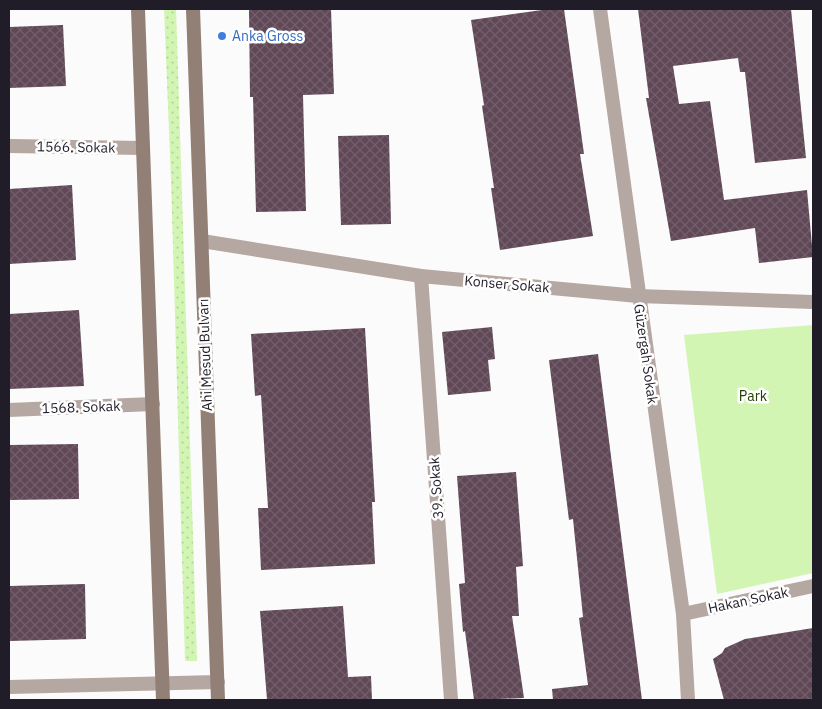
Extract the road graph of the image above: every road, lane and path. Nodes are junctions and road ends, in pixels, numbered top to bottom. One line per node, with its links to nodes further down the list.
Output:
1 (138, 9): 5 (main road)
2 (193, 9): 6 (main road, Ahi Mesud Bulvarı)
3 (600, 9): 8 (street, Güzergah Sokak)
4 (9, 146): 5 (street, 1566. Sokak)
5 (143, 148): 10 (main road)
6 (202, 242): 7 (street, Konser Sokak); 14 (main road, Ahi Mesud Bulvarı)
7 (421, 276): 8 (street, Konser Sokak); 19 (street, 39. Sokak)
8 (638, 296): 9 (street, Konser Sokak); 13 (street, Güzergah Sokak)
9 (813, 302)
10 (153, 404): 11 (street, 1568. Sokak); 15 (main road)
11 (9, 410)
12 (813, 586): 13 (street, Hakan Sokak)
13 (683, 614): 20 (street, Güzergah Sokak)
14 (218, 682): 15 (street); 18 (main road, Ahi Mesud Bulvarı)
15 (162, 685): 16 (street); 17 (main road)
16 (9, 687)
17 (163, 700)
18 (218, 700)
19 (451, 700)
20 (688, 700)

